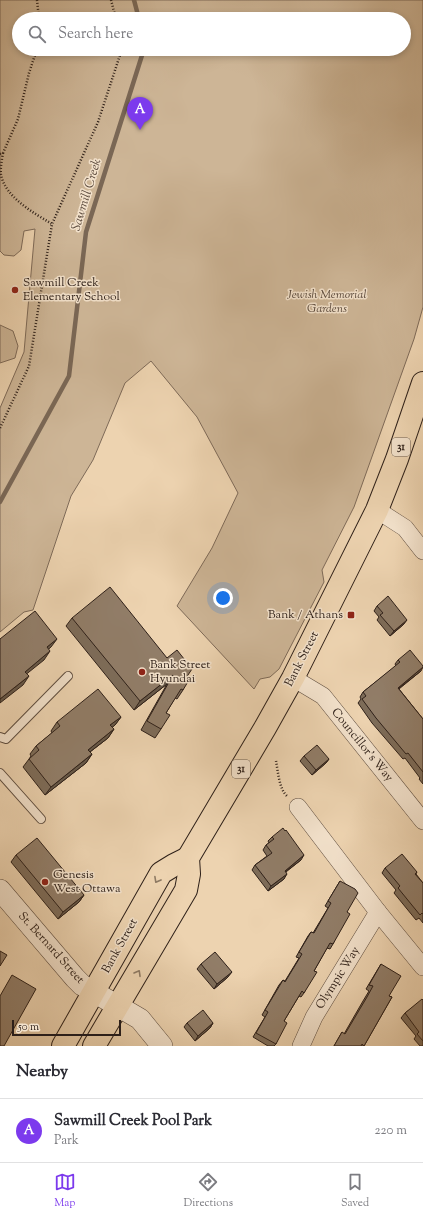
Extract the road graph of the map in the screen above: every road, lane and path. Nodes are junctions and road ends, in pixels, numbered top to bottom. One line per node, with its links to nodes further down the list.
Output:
1 (37, 0): 3 (path)
2 (111, 0): 4 (path)
3 (38, 12)
4 (114, 12)
5 (35, 56): 7 (path)
6 (120, 56): 8 (path)
7 (2, 153): 8 (path)
8 (52, 224): 10 (path)
9 (423, 383): 11 (main road, Bank Street / 31)
10 (0, 428)
11 (377, 510): 12 (street); 14 (main road, Bank Street / 31)
12 (423, 551)
13 (68, 676): 15 (lane)
14 (293, 678): 20 (street, Councillor's Way); 21 (main road, Bank Street / 31)
15 (0, 737)
16 (276, 761): 18 (path)
17 (0, 773): 19 (lane)
18 (298, 807): 23 (street)
19 (41, 819)
20 (423, 821)
21 (188, 858): 25 (main road, Bank Street, one-way to 25); 26 (main road, one-way to 21)
22 (0, 890): 25 (street, St. Bernard Street)
23 (378, 912): 24 (street); 30 (street, Olympic Way)
24 (423, 967)
25 (95, 992): 26 (street, St. Bernard Street); 27 (main road, Bank Street)
26 (118, 1006): 28 (main road); 29 (street, St. Bernard Street)
27 (63, 1046)
28 (94, 1046)
29 (162, 1046)
30 (300, 1046)

